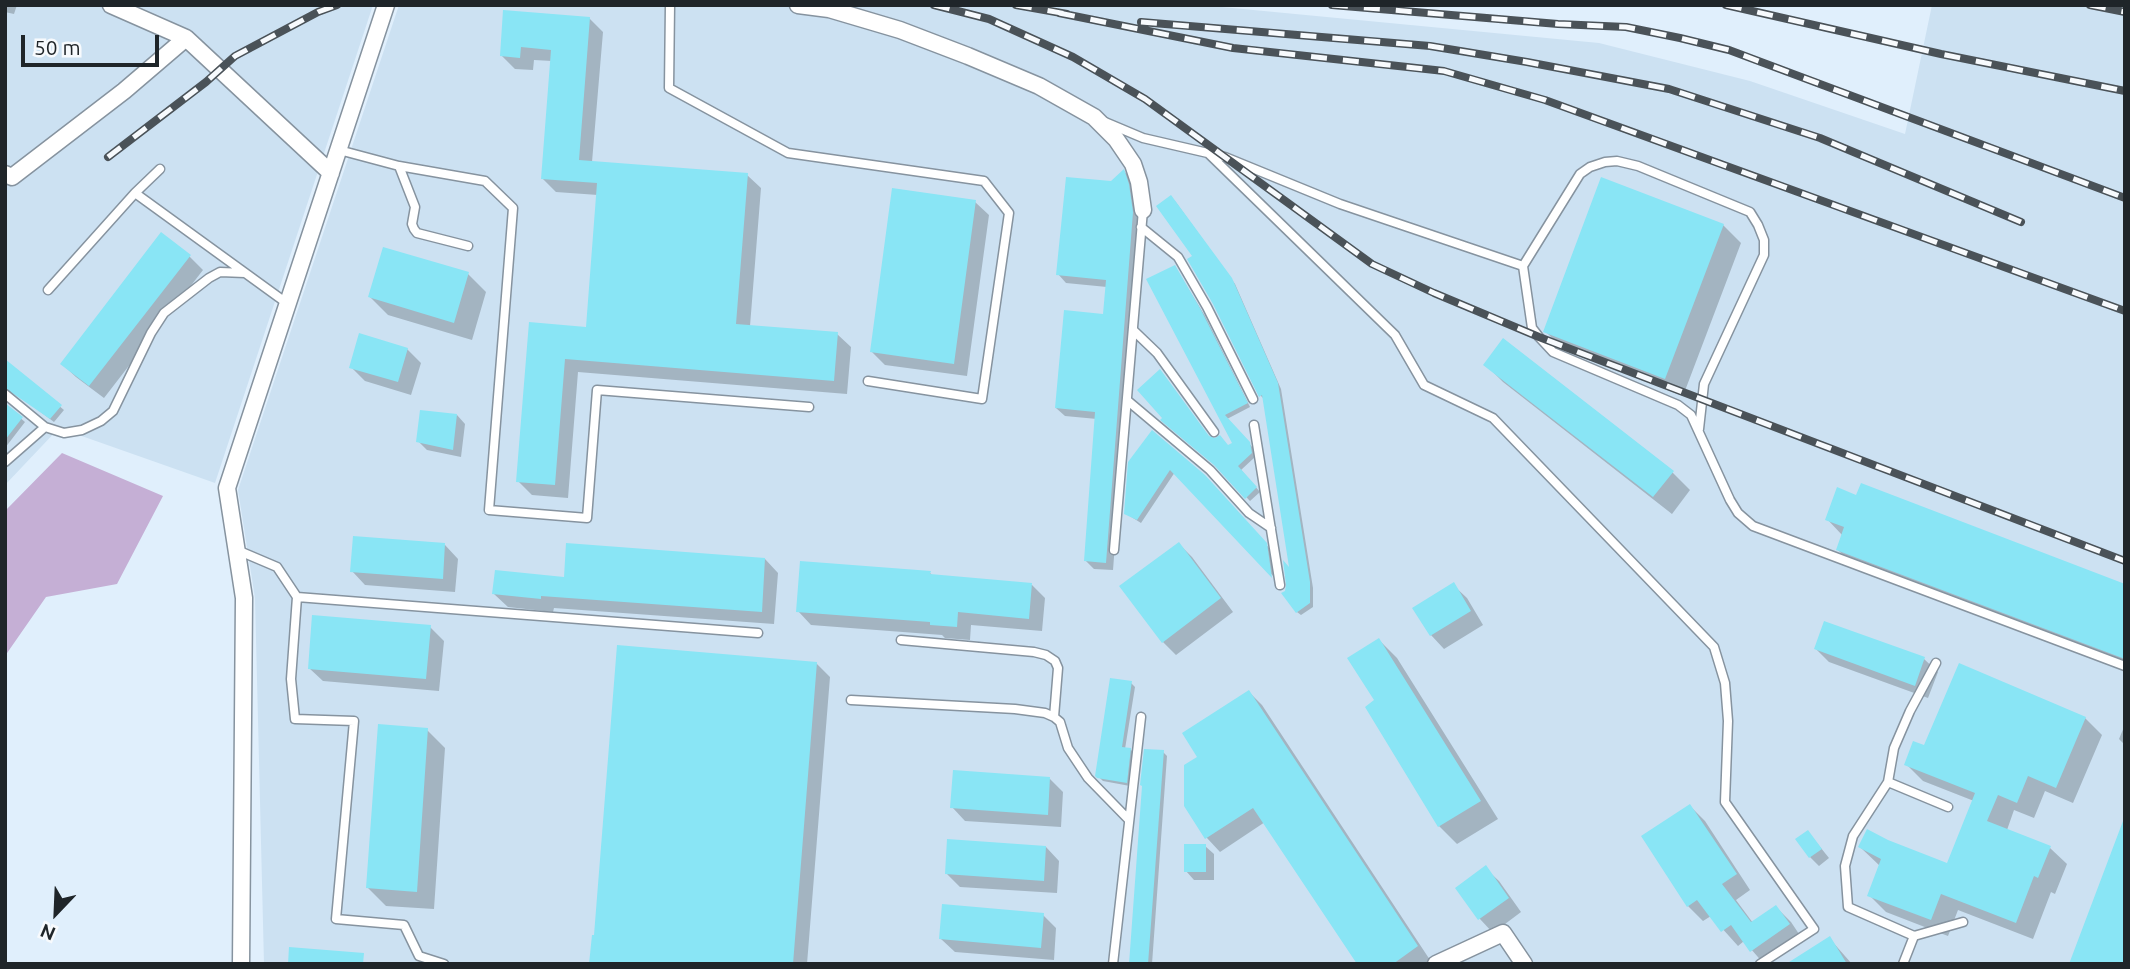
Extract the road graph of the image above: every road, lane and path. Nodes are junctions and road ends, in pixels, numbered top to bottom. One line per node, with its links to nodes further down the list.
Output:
1 (111, 5): 5 (street)
2 (386, 5): 7 (street)
3 (670, 5): 22 (lane)
4 (798, 5): 6 (street)
5 (186, 38): 11 (street); 12 (street)
6 (1094, 117): 8 (lane); 14 (street)
7 (339, 150): 9 (lane); 11 (street)
8 (1209, 154): 17 (lane); 54 (lane)
9 (399, 166): 16 (lane); 26 (lane)
10 (160, 169): 13 (lane)
11 (331, 173): 20 (street)
12 (8, 177)
13 (135, 193): 18 (lane); 19 (lane)
14 (1143, 210): 15 (lane)
15 (1142, 228): 21 (lane); 24 (lane)
16 (468, 246)
17 (1523, 266): 29 (lane); 29 (lane)
18 (245, 273): 20 (lane); 28 (lane)
19 (48, 290)
20 (288, 304): 33 (street)
21 (1133, 330): 25 (lane); 30 (lane)
22 (868, 381)
23 (5, 394): 28 (lane)
24 (1253, 399)
25 (1128, 401): 32 (lane); 34 (lane)
26 (808, 407)
27 (1254, 425): 32 (lane)
28 (45, 427): 31 (lane)
29 (1699, 431): 40 (lane)
30 (1214, 432)
31 (6, 460)
32 (1271, 528): 35 (lane)
33 (237, 550): 36 (lane); 49 (street)
34 (1114, 550)
35 (1280, 585)
36 (297, 597): 37 (lane); 50 (lane)
37 (758, 633)
38 (901, 640): 42 (lane)
39 (1936, 663): 44 (lane)
40 (2125, 666)
41 (851, 699): 42 (lane)
42 (1054, 717): 46 (lane)
43 (1141, 717): 46 (lane)
44 (1888, 782): 45 (lane); 48 (lane)
45 (1948, 807)
46 (1129, 820): 51 (lane)
47 (1964, 922): 48 (lane)
48 (1914, 936): 55 (lane)
49 (241, 964)
50 (444, 964)
51 (1113, 964)
52 (1436, 964): 53 (street)
53 (1524, 964)
54 (1760, 964)
55 (1903, 964)

